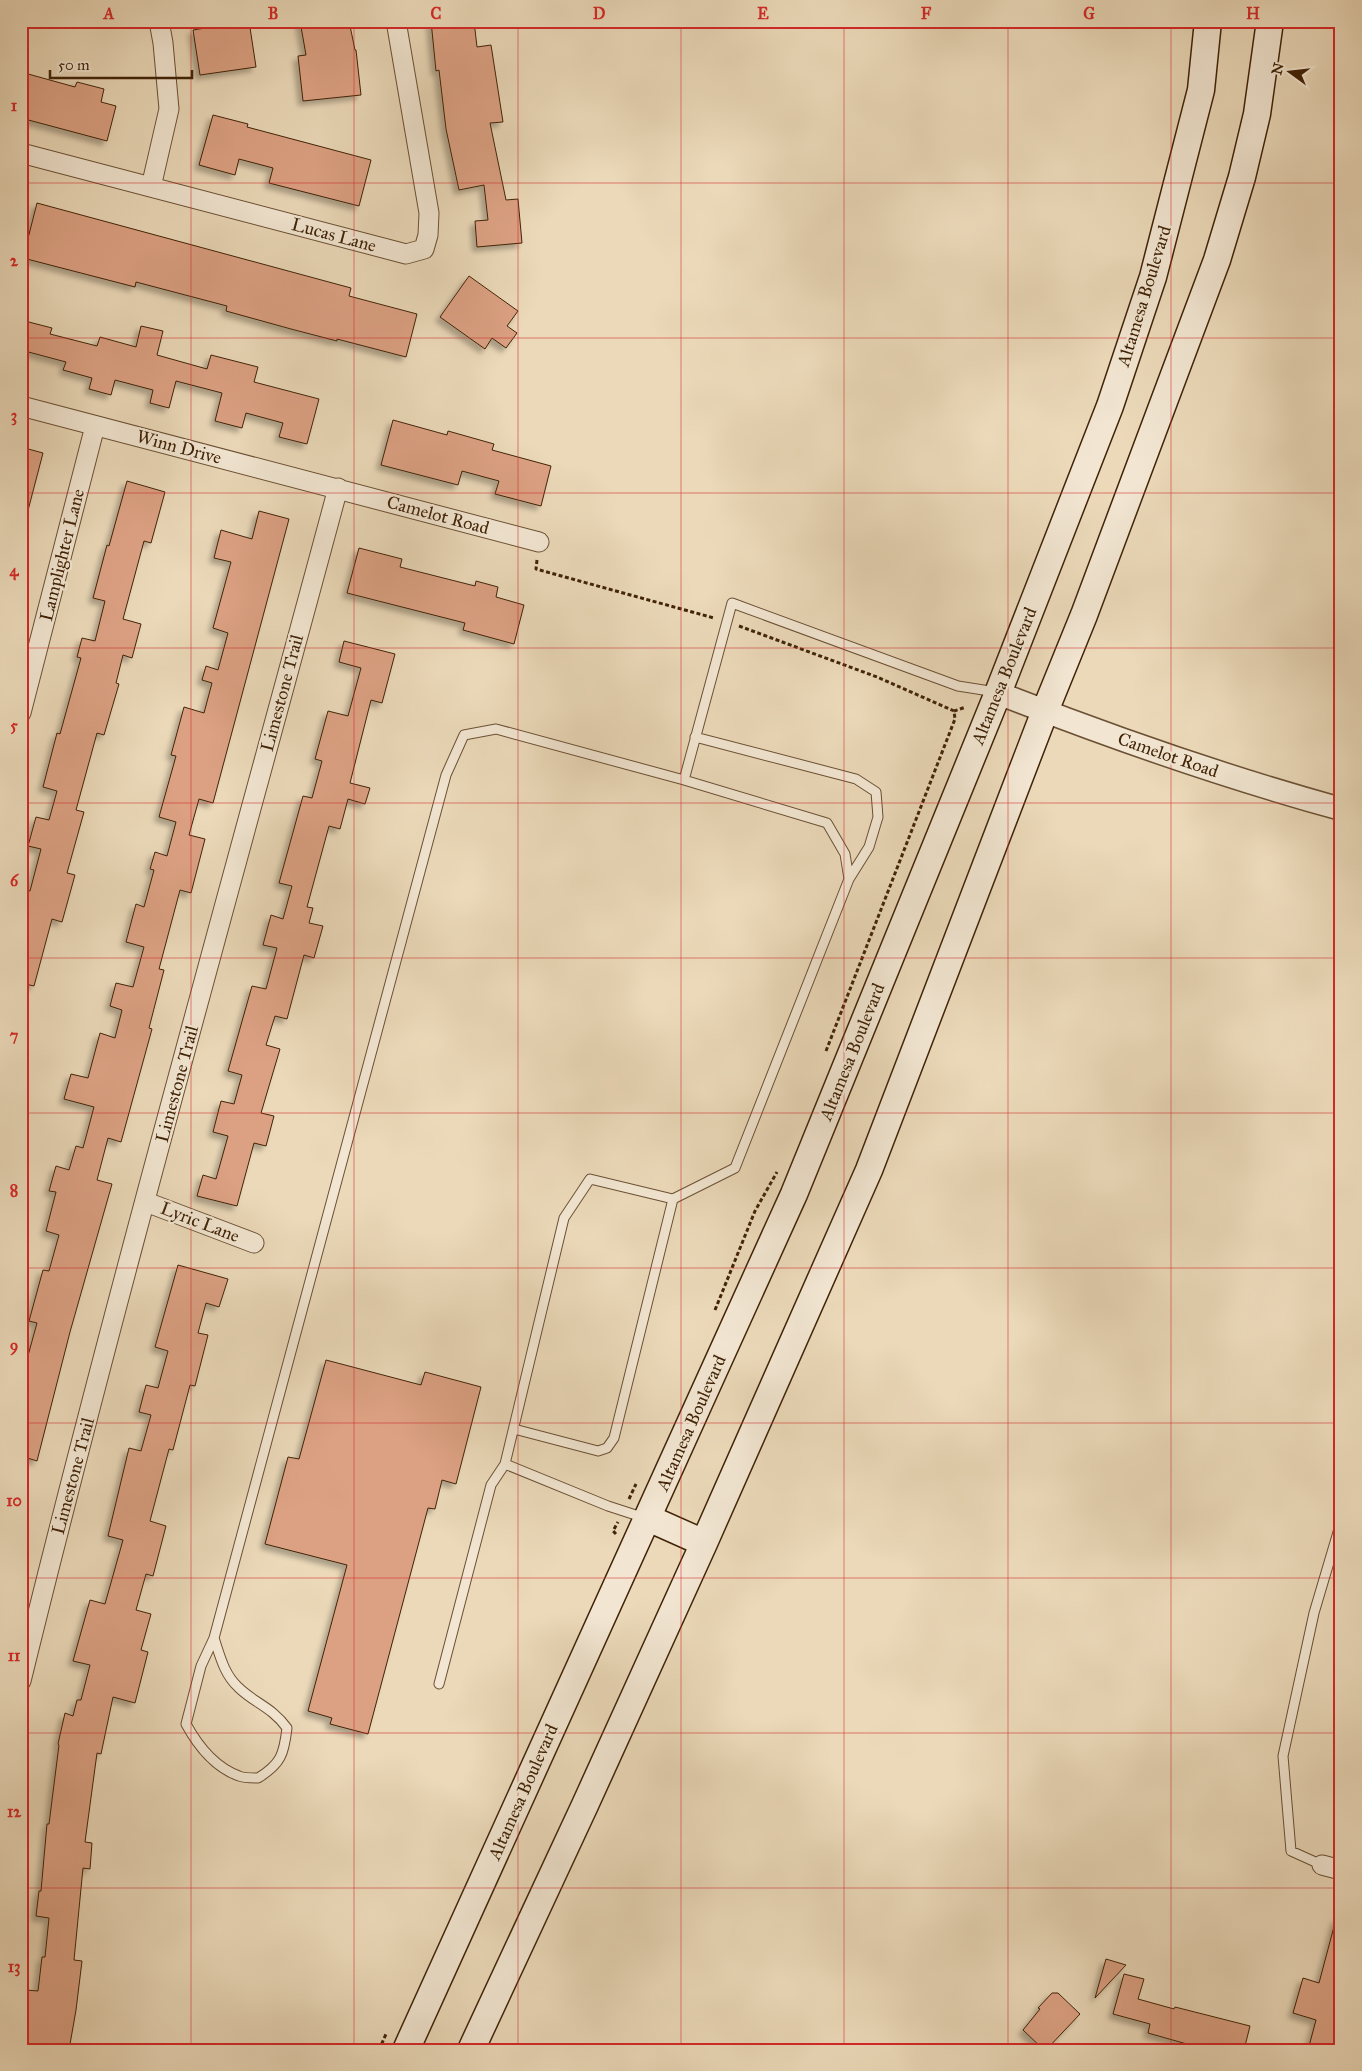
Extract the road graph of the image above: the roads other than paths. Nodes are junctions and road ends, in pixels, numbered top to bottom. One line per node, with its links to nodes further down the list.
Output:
1 (159, 21): 6 (street)
2 (396, 21): 6 (street, Lucas Lane)
3 (1208, 21): 11 (main road, Altamesa Boulevard)
4 (1270, 21): 12 (main road)
5 (21, 153): 6 (street, Lucas Lane)
6 (151, 187)
7 (21, 406): 8 (street, Winn Drive)
8 (95, 426): 9 (street, Winn Drive); 13 (street, Lamplighter Lane)
9 (338, 488): 10 (street, Camelot Road); 19 (street, Limestone Trail)
10 (539, 542)
11 (998, 693): 12 (street, Camelot Road); 14 (lane); 23 (main road, Altamesa Boulevard)
12 (1045, 711): 16 (street, Camelot Road); 25 (main road)
13 (21, 713)
14 (695, 737): 15 (lane); 17 (lane)
15 (684, 780): 17 (lane); 26 (lane)
16 (1341, 809)
17 (849, 878): 18 (lane)
18 (673, 1199): 21 (lane); 21 (lane)
19 (146, 1202): 20 (street, Lyric Lane); 27 (street, Limestone Trail)
20 (254, 1243)
21 (514, 1429): 22 (lane)
22 (505, 1464): 23 (lane); 28 (lane)
23 (648, 1518): 25 (main road); 31 (main road, Altamesa Boulevard)
24 (1341, 1522): 29 (lane)
25 (704, 1543): 32 (main road)
26 (214, 1638): 26 (lane)
27 (21, 1681)
28 (439, 1684)
29 (1322, 1865): 30 (street)
30 (1341, 1870)
31 (397, 2041)
32 (471, 2050)

